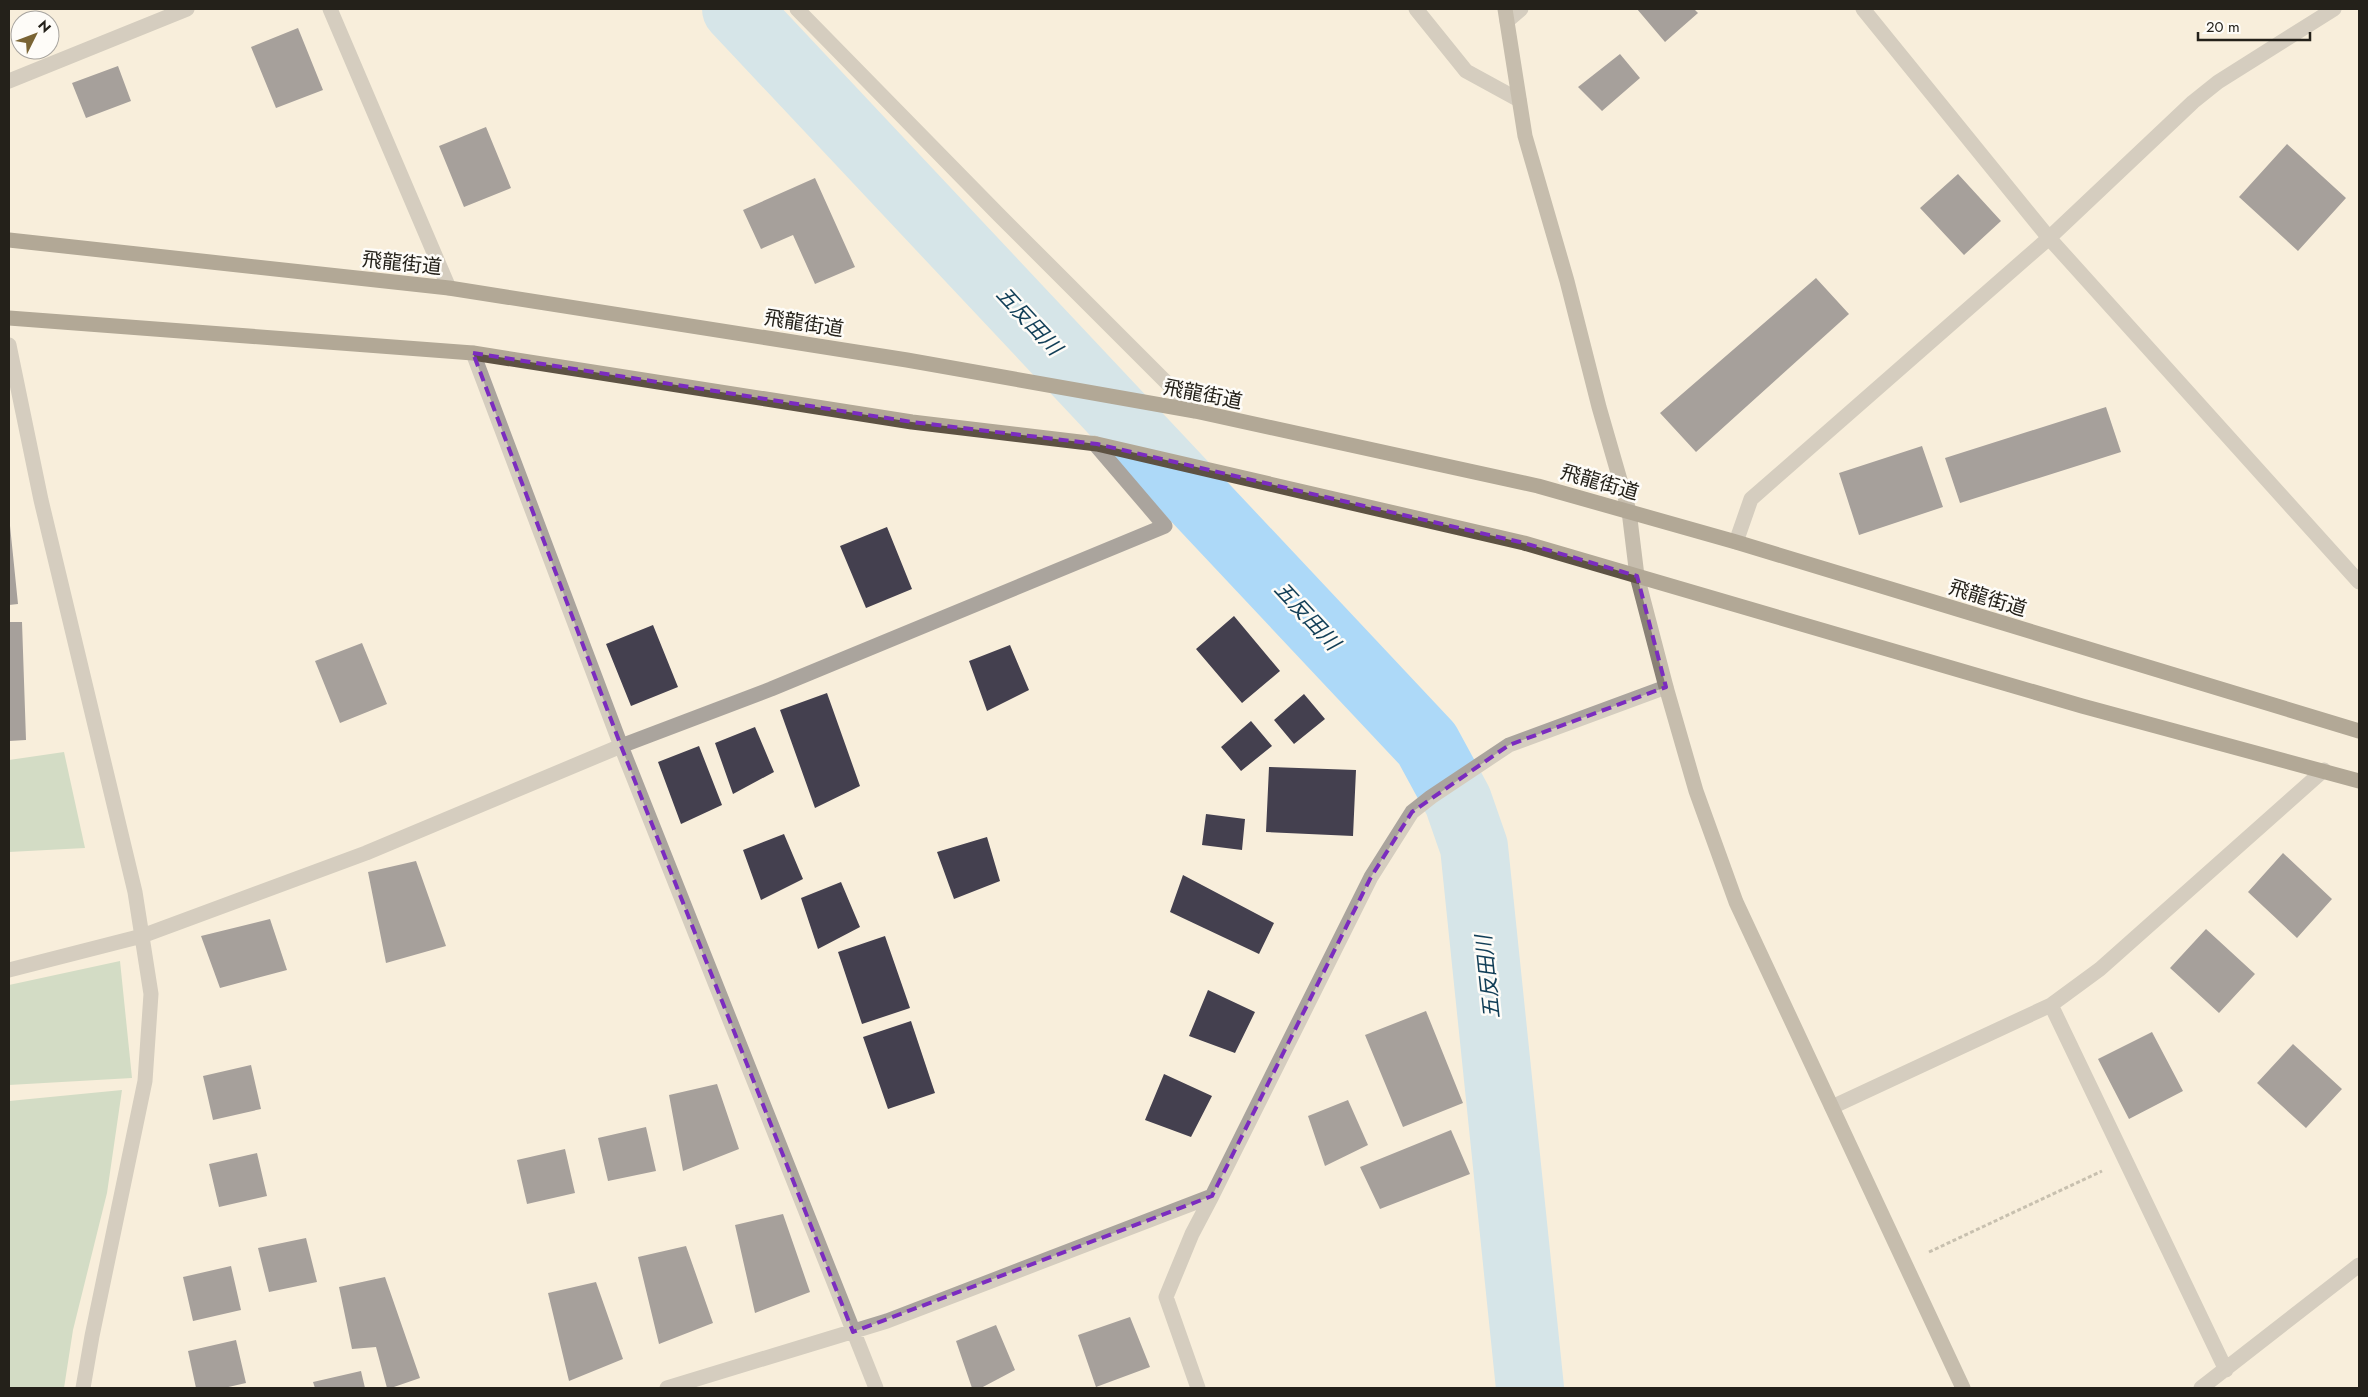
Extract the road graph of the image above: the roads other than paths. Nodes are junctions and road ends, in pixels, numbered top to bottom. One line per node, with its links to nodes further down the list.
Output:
1 (187, 9): 9 (street)
2 (330, 9): 13 (street)
3 (797, 9): 17 (street)
4 (1416, 9): 10 (street)
5 (1521, 9): 8 (street)
6 (1863, 9): 11 (street)
7 (2334, 9): 11 (street)
8 (1506, 15): 10 (street)
9 (9, 81)
10 (1519, 100): 19 (street)
11 (2049, 238): 20 (street); 22 (street)
12 (9, 240): 13 (highway, 飛龍街道)
13 (449, 288): 17 (highway, 飛龍街道)
14 (9, 318): 16 (highway)
15 (9, 345): 28 (street)
16 (473, 353): 18 (highway); 25 (street)
17 (1195, 411): 19 (highway, 飛龍街道)
18 (1095, 444): 21 (highway); 25 (street)
19 (1629, 512): 20 (highway, 飛龍街道); 21 (street)
20 (1736, 542): 24 (highway, 飛龍街道)
21 (1636, 576): 23 (street); 26 (highway)
22 (2359, 582)
23 (1666, 688): 31 (street); 32 (street)
24 (2359, 732)
25 (621, 746): 28 (street); 34 (street)
26 (2324, 770): 27 (highway); 30 (street)
27 (2359, 781)
28 (142, 936): 29 (street); 36 (street)
29 (9, 970)
30 (2051, 1005): 31 (street); 35 (street)
31 (1832, 1107): 40 (street)
32 (1212, 1196): 34 (street); 39 (street)
33 (2359, 1265): 35 (street)
34 (853, 1332): 37 (street); 38 (street)
35 (2226, 1370): 41 (street)
36 (83, 1388)
37 (667, 1388)
38 (876, 1388)
39 (1198, 1388)
40 (1963, 1388)
41 (2201, 1388)

